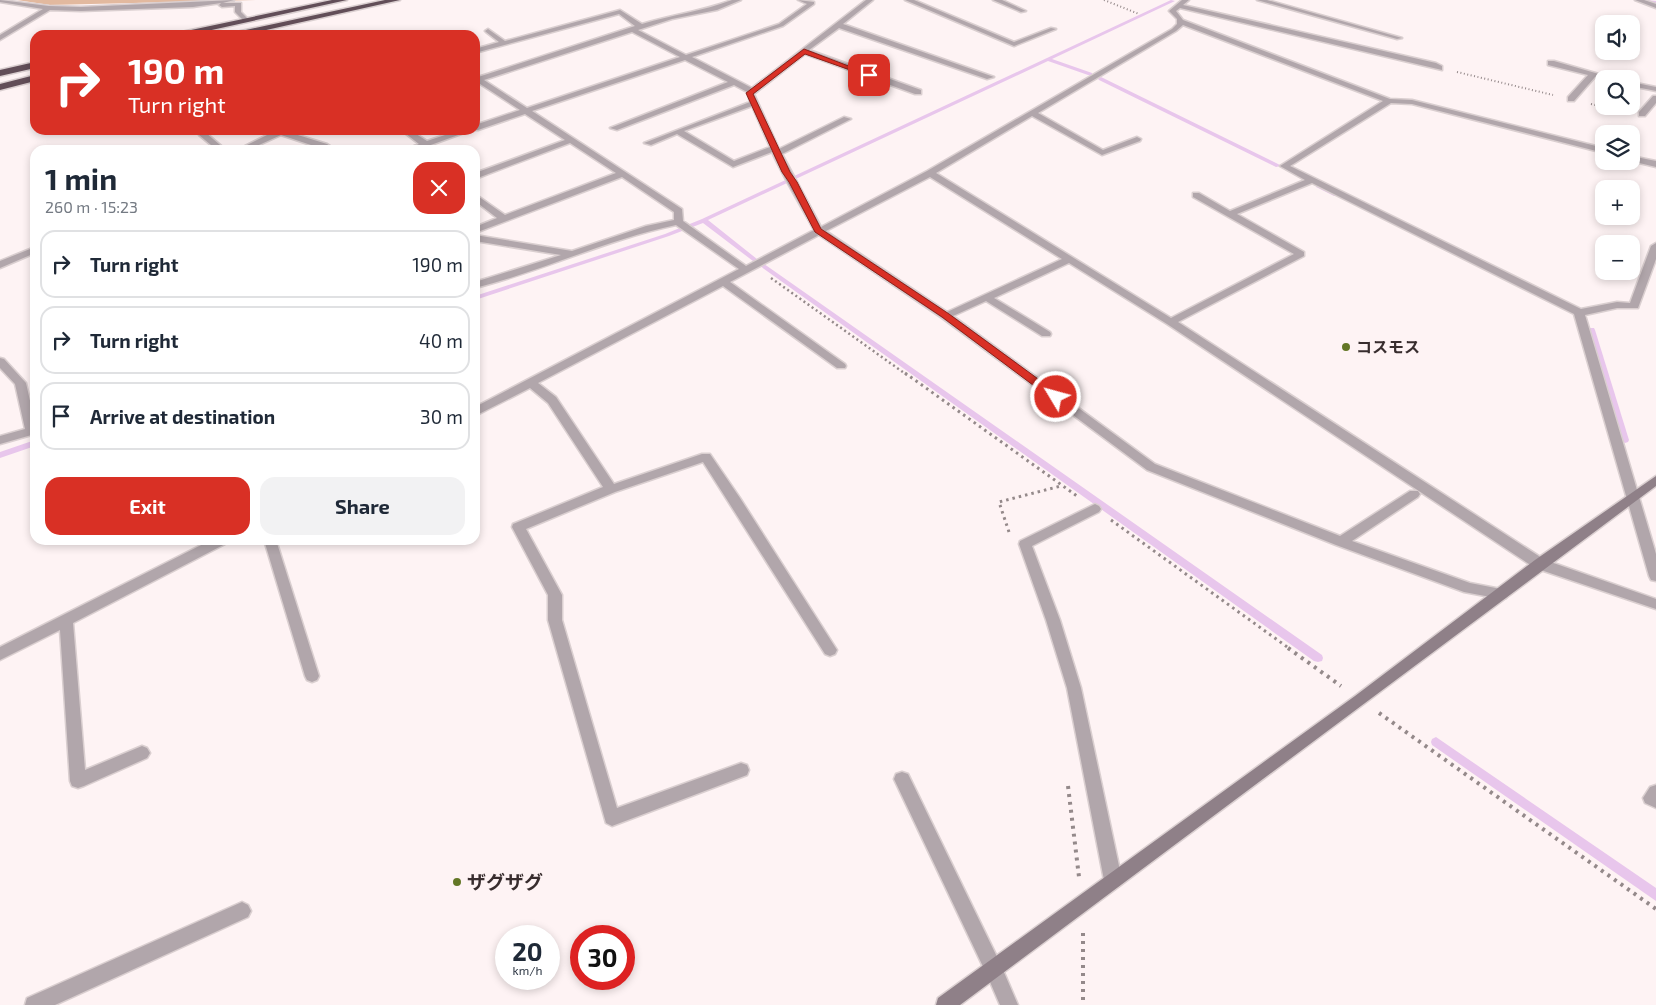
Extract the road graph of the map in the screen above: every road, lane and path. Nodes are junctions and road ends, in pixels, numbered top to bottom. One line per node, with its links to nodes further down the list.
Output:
1 (0, 0): 17 (street)
2 (232, 0): 14 (street)
3 (343, 0): 20 (highway)
4 (396, 0): 26 (highway)
5 (738, 0): 23 (street)
6 (801, 0): 34 (street)
7 (870, 0): 22 (street)
8 (908, 0): 24 (street)
9 (996, 0): 18 (street)
10 (1104, 0): 19 (path)
11 (1186, 0): 15 (street)
12 (1260, 0): 30 (street)
13 (1638, 0): 16 (street)
14 (213, 3): 17 (street); 20 (street)
15 (1178, 6): 21 (street); 37 (street)
16 (1656, 6)
17 (49, 8): 29 (street)
18 (1023, 11)
19 (1139, 14)
20 (246, 20): 25 (highway)
21 (1180, 21): 51 (street); 55 (street)
22 (838, 25): 33 (street); 40 (street)
23 (641, 27): 27 (street); 31 (street)
24 (1053, 29)
25 (200, 30)
26 (255, 30)
27 (633, 30): 34 (street); 41 (street)
28 (488, 31): 31 (street)
29 (0, 38)
30 (1399, 38)
31 (504, 43): 32 (street)
32 (480, 49)
33 (804, 51): 47 (street); 48 (street)
34 (686, 57): 44 (street); 54 (street)
35 (1551, 62): 39 (street)
36 (30, 66): 38 (highway)
37 (1439, 68): 50 (path)
38 (0, 73)
39 (1593, 74): 50 (street)
40 (990, 77)
41 (480, 78)
42 (30, 79): 45 (highway)
43 (480, 81): 54 (street)
44 (735, 82): 47 (street); 59 (street)
45 (0, 86)
46 (1640, 87): 49 (street)
47 (752, 91): 52 (street)
48 (918, 92)
49 (1656, 92): 56 (street)
50 (1571, 99): 53 (path)
51 (1389, 101): 73 (street); 80 (street)
52 (754, 103): 60 (street); 74 (street)
53 (1595, 105)
54 (526, 110): 58 (street); 67 (street)
55 (1032, 113): 66 (street); 77 (street)
56 (1642, 114)
57 (846, 119): 74 (street)
58 (480, 126)
59 (614, 128)
60 (678, 132): 68 (street); 74 (street)
61 (204, 135): 70 (street)
62 (274, 135): 71 (street)
63 (294, 135): 72 (street)
64 (412, 135): 69 (street)
65 (453, 135): 69 (street)
66 (1137, 139)
67 (571, 140): 78 (street); 79 (street)
68 (648, 143)
69 (425, 144)
70 (216, 145)
71 (252, 145)
72 (321, 145)
73 (1595, 149)
74 (776, 151): 87 (street)
75 (1640, 160): 76 (street)
76 (1656, 164)
77 (930, 172): 87 (street); 92 (street)
78 (480, 174)
79 (622, 174): 84 (street); 85 (street)
80 (1312, 180): 83 (street); 98 (street)
81 (1196, 195): 83 (street)
82 (480, 201): 84 (street)
83 (1230, 214): 100 (street)
84 (504, 219): 86 (street)
85 (678, 222): 91 (street); 94 (street)
86 (480, 228)
87 (818, 230): 94 (street); 99 (street)
88 (480, 239): 91 (street)
89 (1656, 246): 98 (street)
90 (30, 252): 93 (street)
91 (574, 254): 96 (street)
92 (1070, 259): 97 (street); 100 (street)
93 (0, 265)
94 (755, 265): 95 (street); 113 (path)
95 (724, 282): 103 (street); 104 (street)
96 (480, 283)
97 (986, 297): 99 (street); 101 (street)
98 (1579, 312): 112 (street)
99 (946, 316): 114 (street)
100 (1171, 322): 117 (street)
101 (1046, 334)
102 (0, 361): 106 (street)
103 (841, 366)
104 (532, 384): 105 (street); 110 (street)
105 (480, 410)
106 (30, 419)
107 (30, 431): 108 (street)
108 (0, 440)
109 (1656, 480): 112 (street)
110 (610, 489): 122 (street); 127 (street)
111 (1414, 494): 114 (street)
112 (1634, 497): 117 (street); 118 (street)
113 (1094, 508): 125 (path); 131 (street)
114 (1341, 542): 119 (street)
115 (212, 545): 121 (street)
116 (272, 545): 124 (street)
117 (1540, 564): 119 (street); 120 (street)
118 (1656, 576)
119 (1501, 594): 125 (street)
120 (1656, 604)
121 (66, 620): 123 (street); 126 (street)
122 (830, 650)
123 (0, 654)
124 (312, 676)
125 (1360, 700): 131 (street); 133 (path)
126 (142, 753)
127 (741, 770)
128 (902, 779): 135 (street)
129 (1656, 792): 130 (street)
130 (1656, 801)
131 (1113, 880): 132 (street)
132 (1082, 903): 135 (street); 139 (path)
133 (1656, 909)
134 (242, 911): 136 (street)
135 (994, 969): 137 (street); 138 (street)
136 (34, 1005)
137 (945, 1005)
138 (1009, 1005)
139 (1083, 1005)

